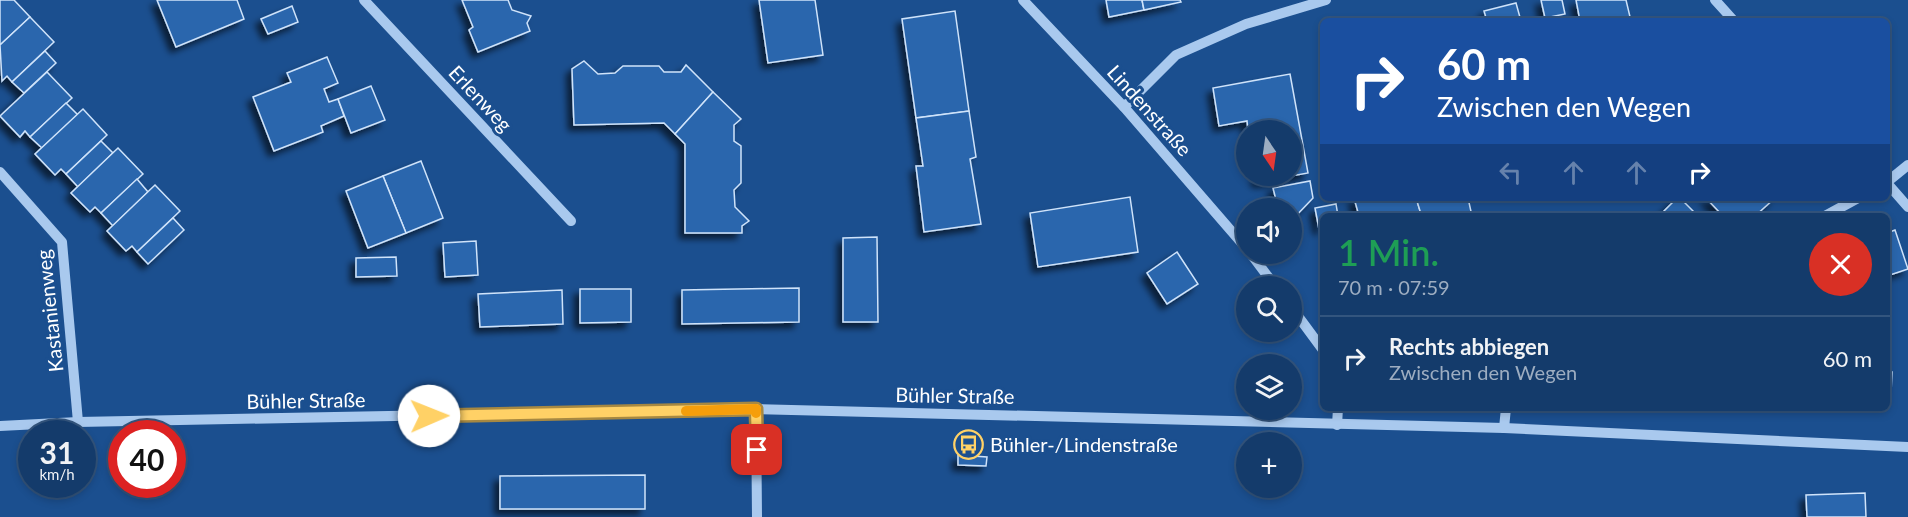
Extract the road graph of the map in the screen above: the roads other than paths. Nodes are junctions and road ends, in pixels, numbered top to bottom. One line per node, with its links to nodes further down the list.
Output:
1 (364, 0): 14 (street, Erlenweg)
2 (1023, 0): 6 (street, Lindenstraße)
3 (1326, 0): 6 (street)
4 (1715, 0): 5 (street)
5 (1731, 18)
6 (1124, 106): 15 (street, Lindenstraße)
7 (1908, 165): 9 (street)
8 (3, 180): 21 (street, Kastanienweg)
9 (1890, 180)
10 (1890, 186): 12 (street)
11 (1852, 201): 13 (street)
12 (1908, 207)
13 (1830, 213)
14 (571, 221)
15 (1236, 236)
16 (1302, 322): 17 (street)
17 (1320, 346)
18 (756, 409): 22 (street, Bühler Straße); 24 (street, Bühler Straße); 28 (street)
19 (1338, 411): 24 (street)
20 (1506, 411): 26 (street)
21 (78, 420)
22 (96, 422)
23 (18, 425): 25 (street, Bühler Straße)
24 (1337, 425): 26 (street, Bühler Straße)
25 (0, 426)
26 (1504, 428): 27 (street, Bühler Straße)
27 (1908, 447)
28 (757, 517)

